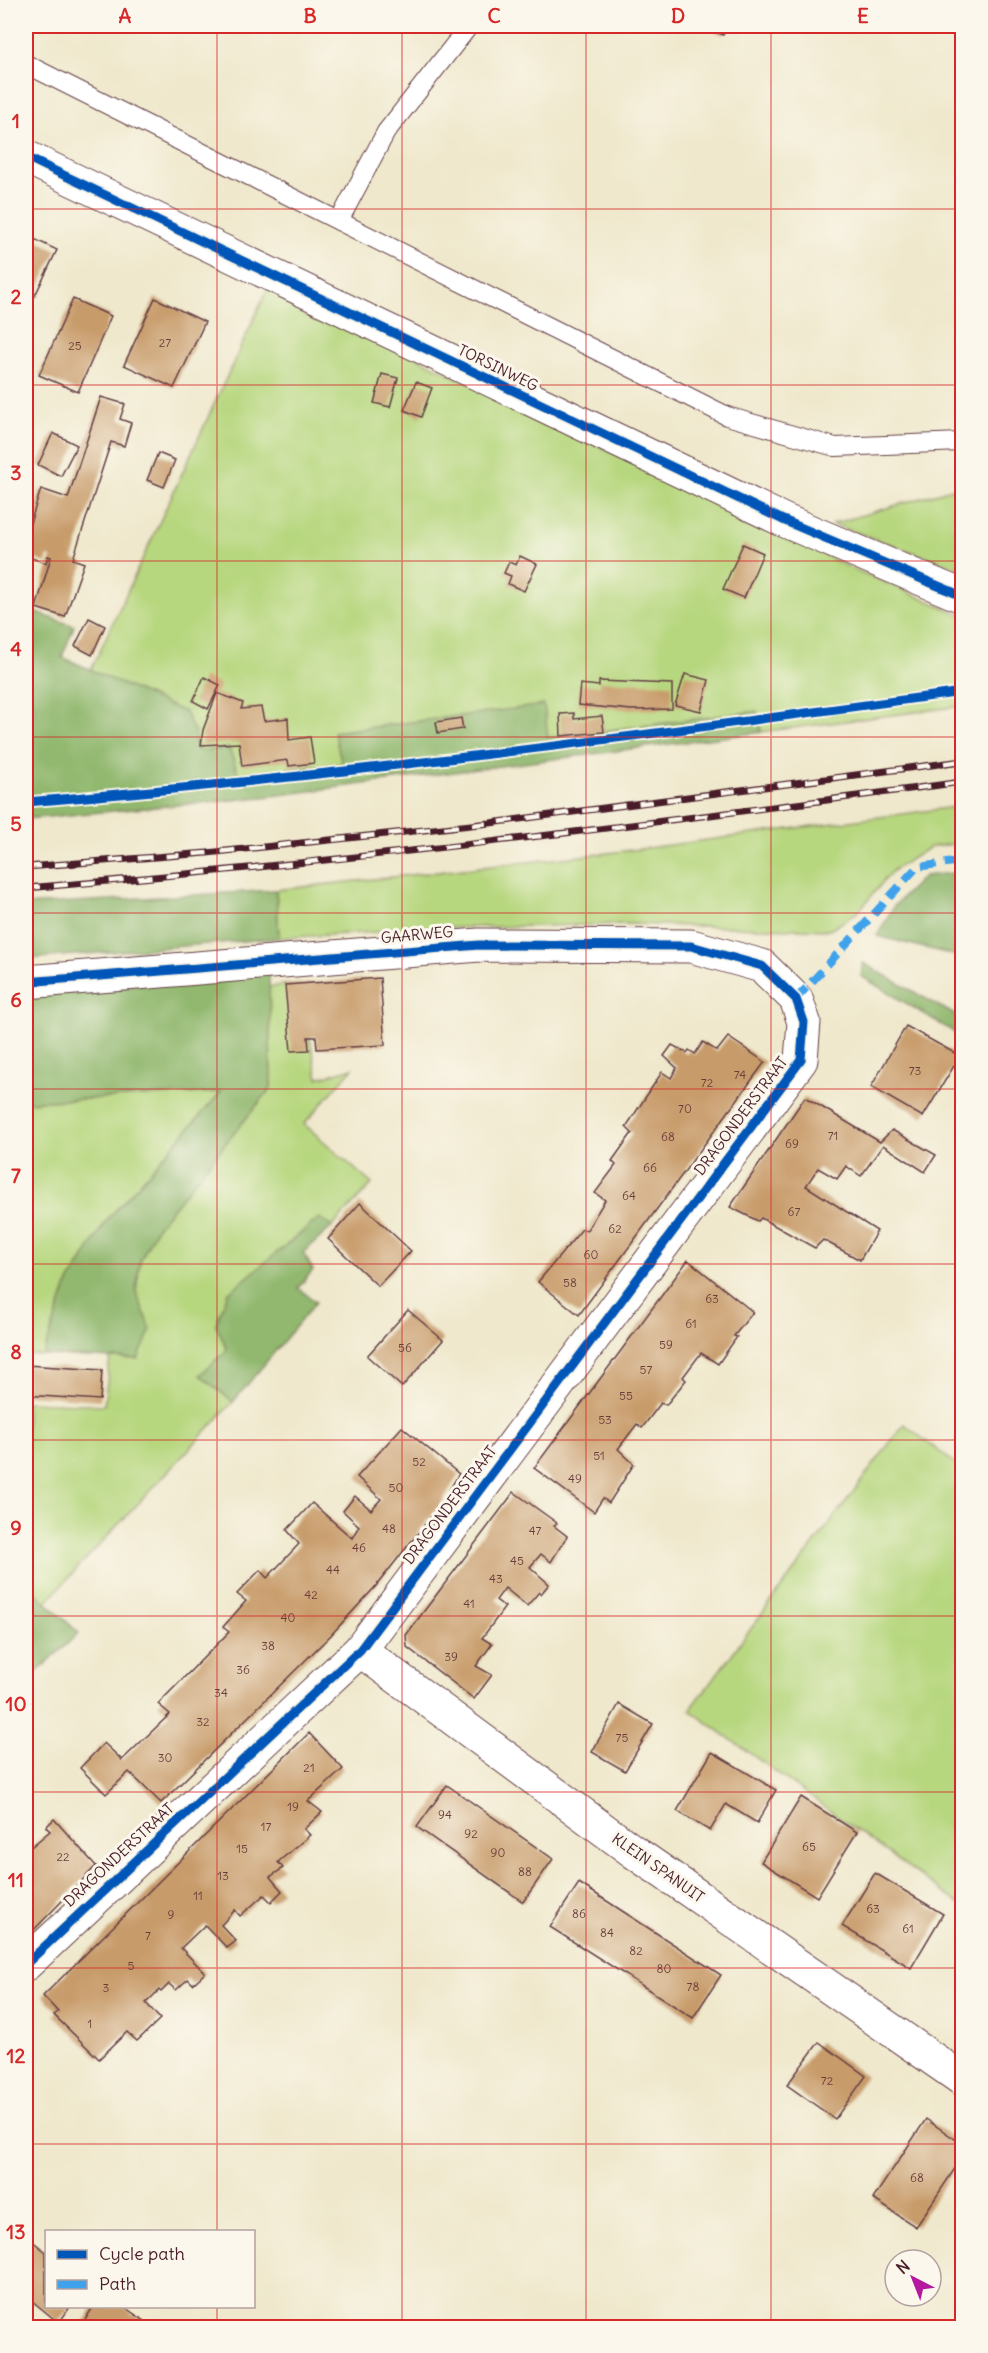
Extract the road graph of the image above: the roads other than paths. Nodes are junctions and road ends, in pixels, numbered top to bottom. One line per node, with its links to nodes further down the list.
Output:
1 (469, 26): 4 (lane)
2 (26, 64): 4 (lane)
3 (26, 157): 6 (street, TORSINWEG)
4 (339, 221): 5 (lane)
5 (963, 442)
6 (963, 596)
7 (26, 982): 8 (street, GAARWEG)
8 (796, 999): 9 (street, DRAGONDERSTRAAT)
9 (360, 1650): 10 (street, DRAGONDERSTRAAT); 11 (street, KLEIN SPANUIT)
10 (26, 1964)
11 (963, 2079)

